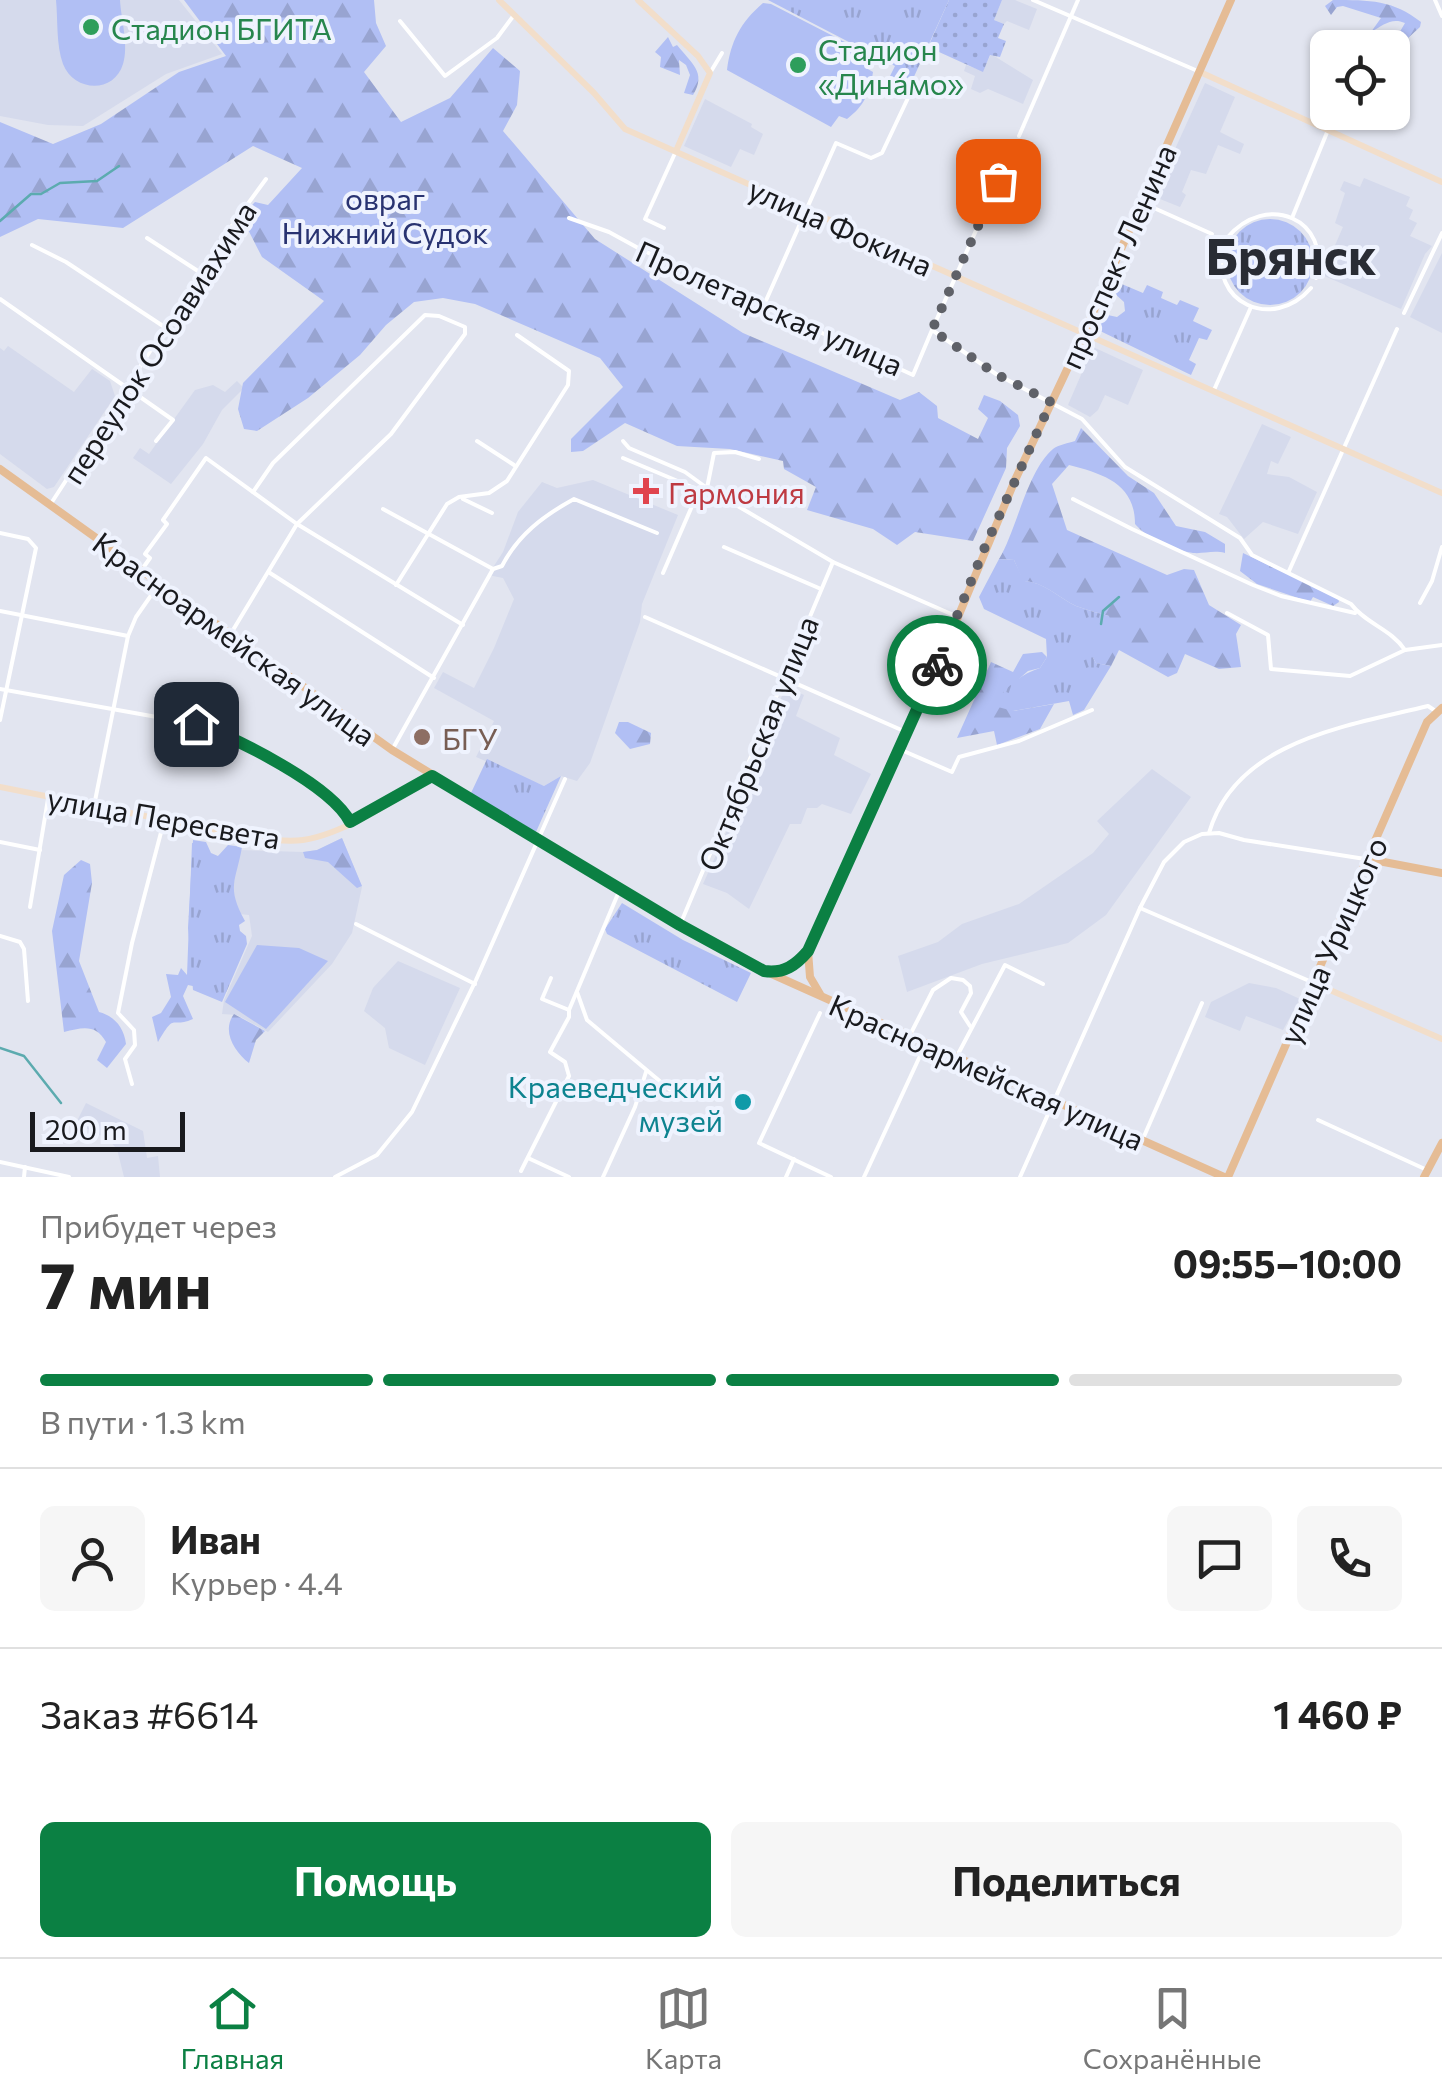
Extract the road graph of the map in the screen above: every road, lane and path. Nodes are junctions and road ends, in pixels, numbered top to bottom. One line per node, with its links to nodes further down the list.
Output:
1 (499, 0): 7 (main road, улица Фокина)
2 (638, 0): 13 (main road)
3 (1033, 0): 8 (street)
4 (1078, 0): 8 (street)
5 (1231, 0): 12 (main road, проспект Ленина)
6 (1435, 0): 9 (street)
7 (514, 15): 10 (street); 18 (main road, улица Фокина)
8 (1070, 16): 12 (street); 17 (street)
9 (1442, 16)
10 (400, 21)
11 (722, 53): 13 (street)
12 (1200, 72): 15 (main road); 22 (main road, проспект Ленина)
13 (710, 73): 18 (main road)
14 (908, 98): 23 (street)
15 (1310, 122)
16 (1328, 130): 21 (main road); 25 (street)
17 (1018, 136)
18 (676, 150): 23 (main road, улица Фокина); 26 (street)
19 (1008, 158): 34 (street)
20 (266, 179): 33 (street, переулок Осоавиахима)
21 (1442, 182)
22 (1140, 202): 28 (street); 44 (main road, проспект Ленина)
23 (805, 210): 34 (main road, улица Фокина); 38 (street)
24 (569, 218): 38 (street, Пролетарская улица)
25 (1292, 218): 30 (street); 35 (street)
26 (664, 228)
27 (1442, 232): 40 (street)
28 (1212, 234)
29 (148, 238): 33 (street)
30 (1227, 238)
31 (32, 244): 41 (street)
32 (1224, 246): 39 (street)
33 (202, 273): 41 (street, переулок Осоавиахима)
34 (956, 277): 43 (street); 44 (main road, улица Фокина)
35 (1316, 278)
36 (1311, 288): 39 (street)
37 (0, 299): 46 (street)
38 (764, 305): 43 (street, Пролетарская улица)
39 (1252, 307): 47 (street)
40 (1404, 313)
41 (166, 328): 46 (street, переулок Осоавиахима)
42 (1397, 329): 52 (street)
43 (932, 330): 48 (street, Пролетарская улица)
44 (1084, 334): 47 (main road, улица Фокина); 48 (main road, проспект Ленина)
45 (517, 336): 55 (street)
46 (127, 388): 51 (street); 63 (street, переулок Осоавиахима)
47 (1213, 393): 52 (main road, улица Фокина)
48 (1051, 402): 75 (street, Пролетарская улица); 87 (main road, проспект Ленина)
49 (477, 440): 55 (street)
50 (623, 440): 57 (street)
51 (156, 441)
52 (1343, 452): 60 (main road, улица Фокина); 75 (street)
53 (623, 458): 58 (street)
54 (760, 459): 57 (street)
55 (514, 466): 61 (street)
56 (0, 470): 63 (main road, Красноармейская улица)
57 (706, 488): 58 (street); 72 (street)
58 (699, 490): 77 (street)
59 (253, 492): 66 (street); 66 (street); 74 (street)
60 (1442, 493)
61 (459, 496): 65 (street); 69 (street)
62 (1073, 499): 84 (street)
63 (50, 505): 74 (main road, Красноармейская улица)
64 (383, 509): 69 (street)
65 (492, 513)
66 (297, 524): 76 (street); 79 (street)
67 (657, 532): 73 (street)
68 (0, 534): 85 (street)
69 (429, 534): 73 (street); 79 (street)
70 (1442, 547): 81 (street)
71 (724, 548): 80 (street)
72 (834, 562): 80 (street, Октябрьская улица); 87 (street)
73 (492, 569): 88 (street)
74 (141, 570): 78 (main road, Красноармейская улица)
75 (1290, 571): 84 (street, Пролетарская улица)
76 (269, 572): 89 (street); 94 (street)
77 (663, 573)
78 (159, 584): 89 (main road, Красноармейская улица); 90 (street)
79 (396, 585): 88 (street)
80 (820, 589): 93 (street, Октябрьская улица)
81 (1420, 602)
82 (0, 611): 85 (street)
83 (1227, 614): 92 (street)
84 (1358, 614): 92 (street, Пролетарская улица)
85 (23, 615): 90 (street); 95 (street)
86 (645, 617): 93 (street)
87 (958, 617): 100 (main road, проспект Ленина)
88 (463, 625): 94 (street)
89 (230, 635): 102 (main road, Красноармейская улица)
90 (128, 636): 96 (street)
91 (1442, 646): 92 (street)
92 (1406, 650)
93 (784, 675): 100 (street); 120 (street, Октябрьская улица)
94 (434, 678): 102 (street)
95 (3, 690): 96 (street); 99 (street)
96 (114, 710): 107 (street); 109 (street)
97 (1092, 710): 101 (street)
98 (1439, 710): 110 (street); 114 (main road, улица Урицкого)
99 (0, 720)
100 (906, 732): 101 (main road, проспект Ленина)
101 (899, 749): 122 (main road, проспект Ленина)
102 (392, 750): 103 (main road, Красноармейская улица)
103 (432, 776): 109 (main road, улица Пересвета); 111 (main road, Красноармейская улица)
104 (565, 779): 111 (street)
105 (0, 788): 106 (main road, улица Пересвета)
106 (49, 797): 107 (main road, улица Пересвета); 113 (street)
107 (94, 806): 108 (main road, улица Пересвета)
108 (164, 820): 109 (main road, улица Пересвета); 140 (street)
109 (350, 822)
110 (1209, 833): 114 (street); 118 (street)
111 (538, 841): 116 (main road, Красноармейская улица); 126 (street)
112 (0, 842): 113 (street)
113 (40, 850): 117 (street)
114 (1368, 859): 115 (main road); 125 (main road, улица Урицкого)
115 (1442, 873)
116 (620, 889): 120 (main road, Красноармейская улица); 128 (street)
117 (30, 908)
118 (1140, 908): 125 (street); 142 (street)
119 (356, 924): 126 (street)
120 (680, 925): 123 (main road, Красноармейская улица)
121 (0, 936): 130 (street)
122 (808, 951): 123 (main road); 129 (main road)
123 (764, 971): 129 (main road, Красноармейская улица)
124 (552, 978): 132 (street)
125 (1314, 983): 136 (main road); 161 (main road, улица Урицкого)
126 (475, 984): 154 (street)
127 (1043, 984): 138 (street)
128 (577, 992): 132 (street); 139 (street)
129 (822, 996): 135 (main road, Красноармейская улица)
130 (28, 1001)
131 (1202, 1003): 144 (street)
132 (569, 1010): 146 (street)
133 (820, 1013): 147 (street)
134 (970, 1026): 135 (street)
135 (910, 1036): 137 (main road, Красноармейская улица)
136 (1442, 1039)
137 (926, 1043): 138 (main road, Красноармейская улица); 159 (street)
138 (957, 1056): 142 (main road, Красноармейская улица)
139 (646, 1072): 141 (street); 156 (street)
140 (132, 1084)
141 (674, 1093)
142 (1054, 1101): 144 (main road, Красноармейская улица); 160 (street)
143 (1318, 1120): 151 (street)
144 (1142, 1140): 161 (main road, Красноармейская улица)
145 (1442, 1143): 151 (main road)
146 (528, 1158): 150 (street); 155 (street)
147 (794, 1160): 157 (street); 158 (street)
148 (0, 1162): 149 (street)
149 (26, 1167): 152 (street); 153 (street)
150 (521, 1170)
151 (1425, 1173)
152 (24, 1177)
153 (69, 1177)
154 (335, 1177)
155 (569, 1177)
156 (603, 1177)
157 (786, 1177)
158 (832, 1177)
159 (864, 1177)
160 (1020, 1177)
161 (1226, 1177)

